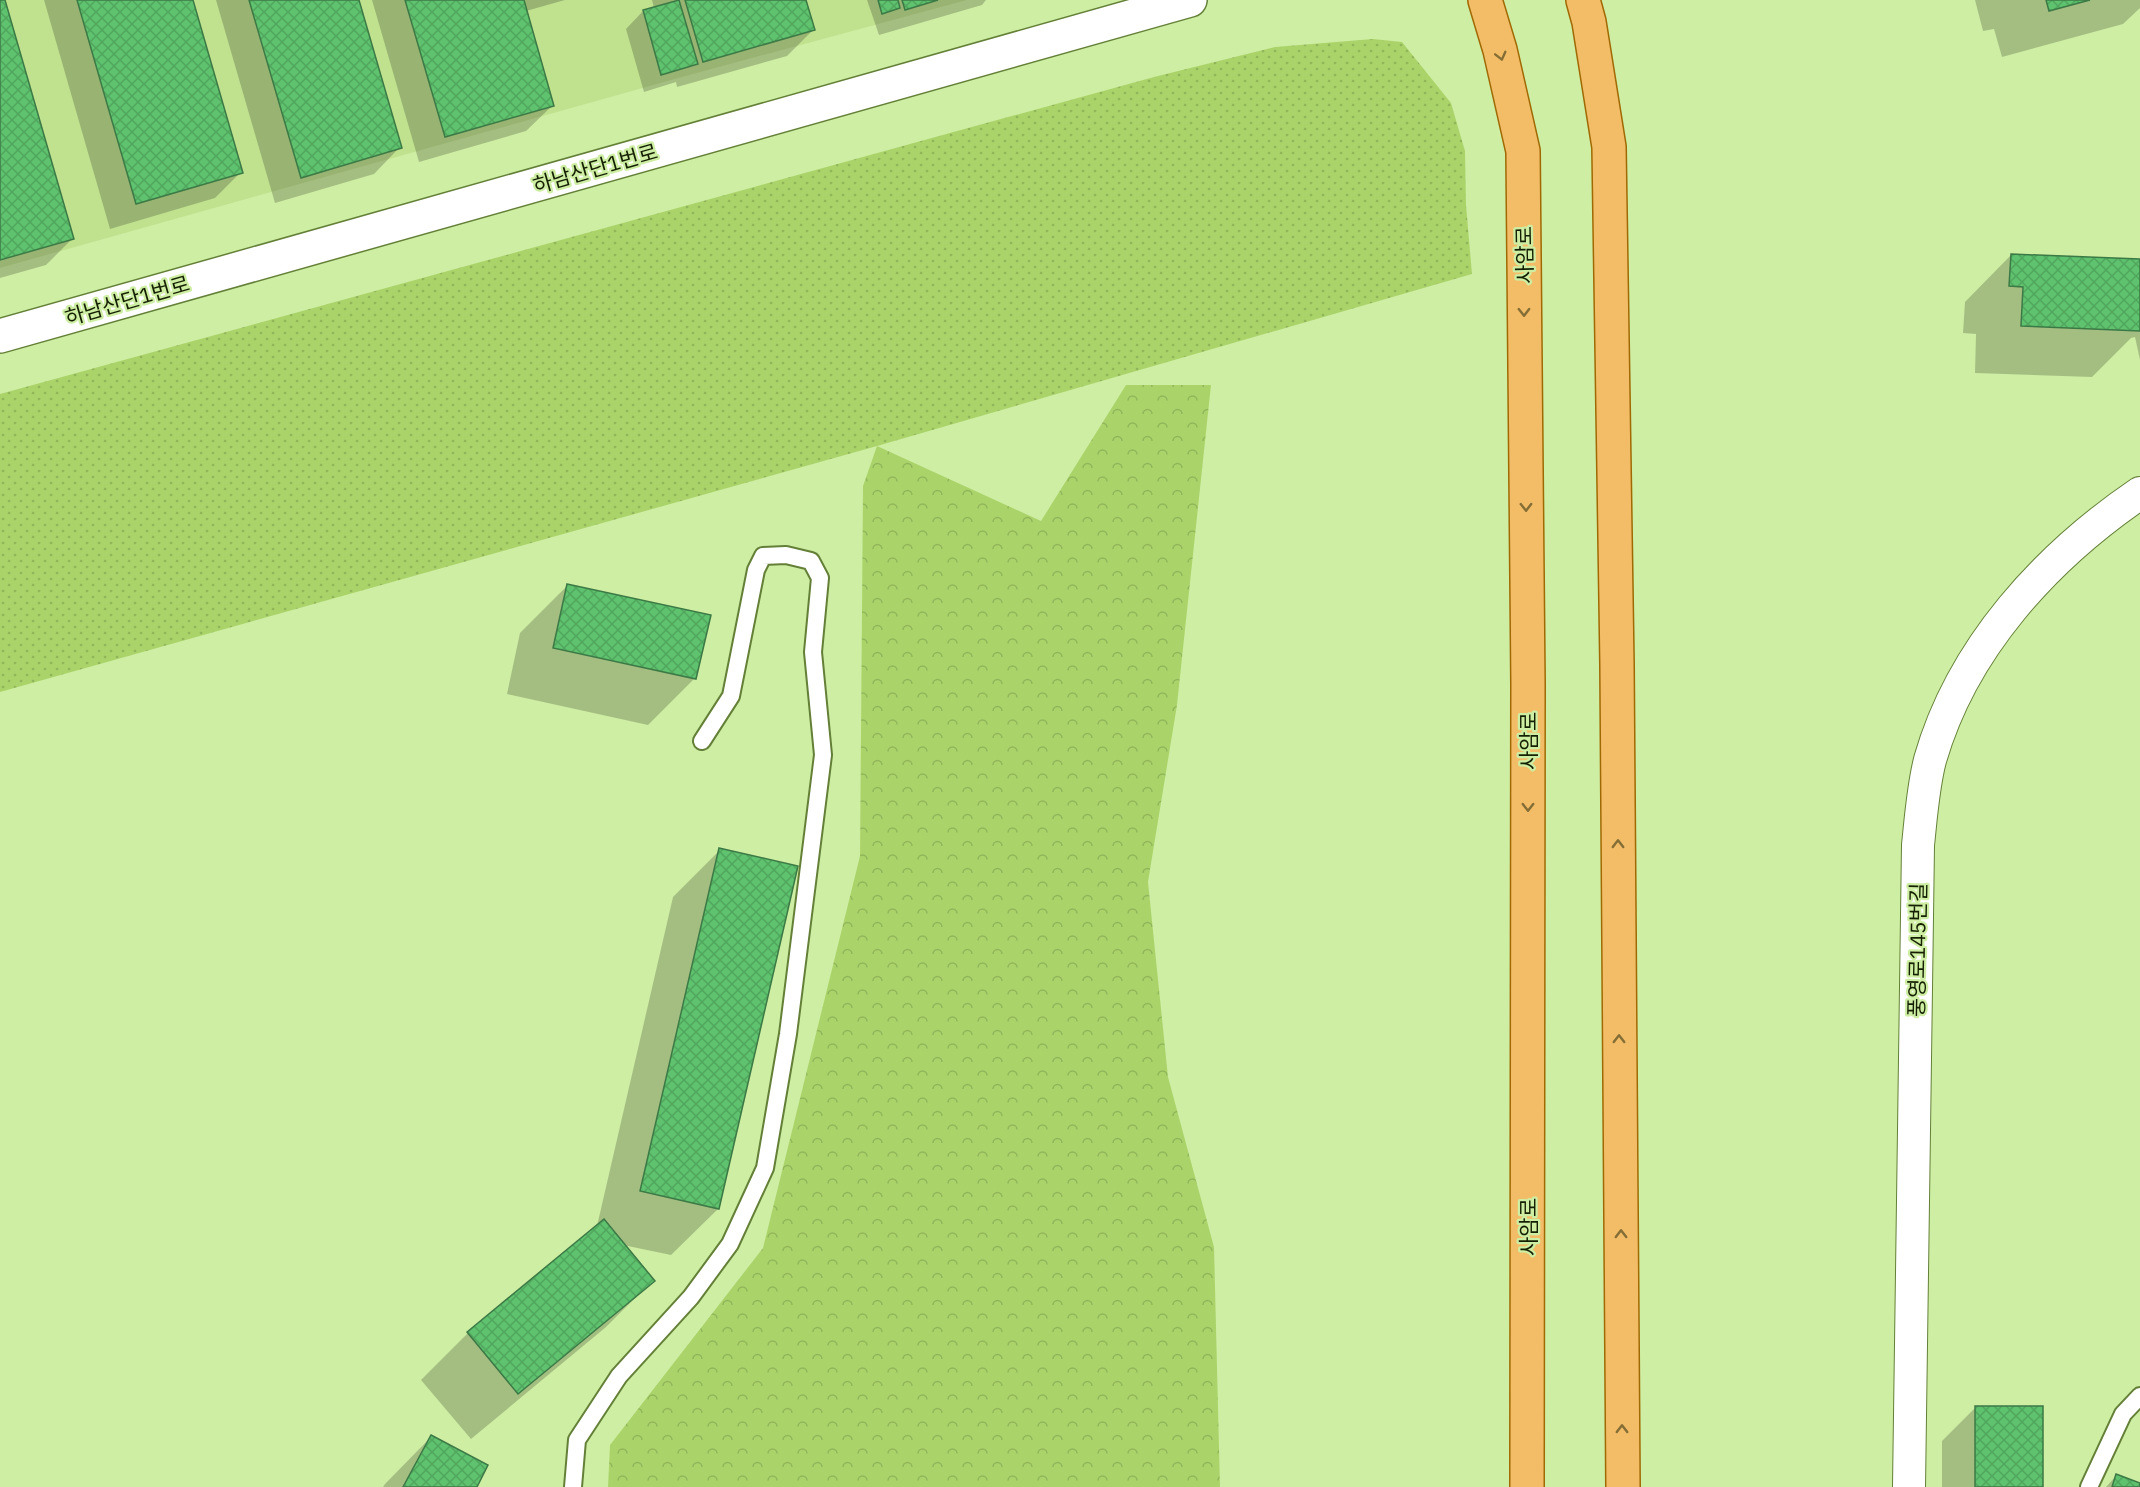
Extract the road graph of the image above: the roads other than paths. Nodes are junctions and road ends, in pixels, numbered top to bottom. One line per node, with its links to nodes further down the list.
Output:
1 (1190, 0): 4 (street, 하남산단1번로)
2 (1485, 0): 9 (main road, 사암로, one-way to 9)
3 (1582, 0): 10 (main road, one-way to 3)
4 (0, 336)
5 (2140, 493): 11 (street, 풍영로145번길)
6 (702, 741): 8 (lane)
7 (2140, 1396): 12 (lane)
8 (573, 1487)
9 (1527, 1487)
10 (1623, 1487)
11 (1909, 1487)
12 (2089, 1487)

